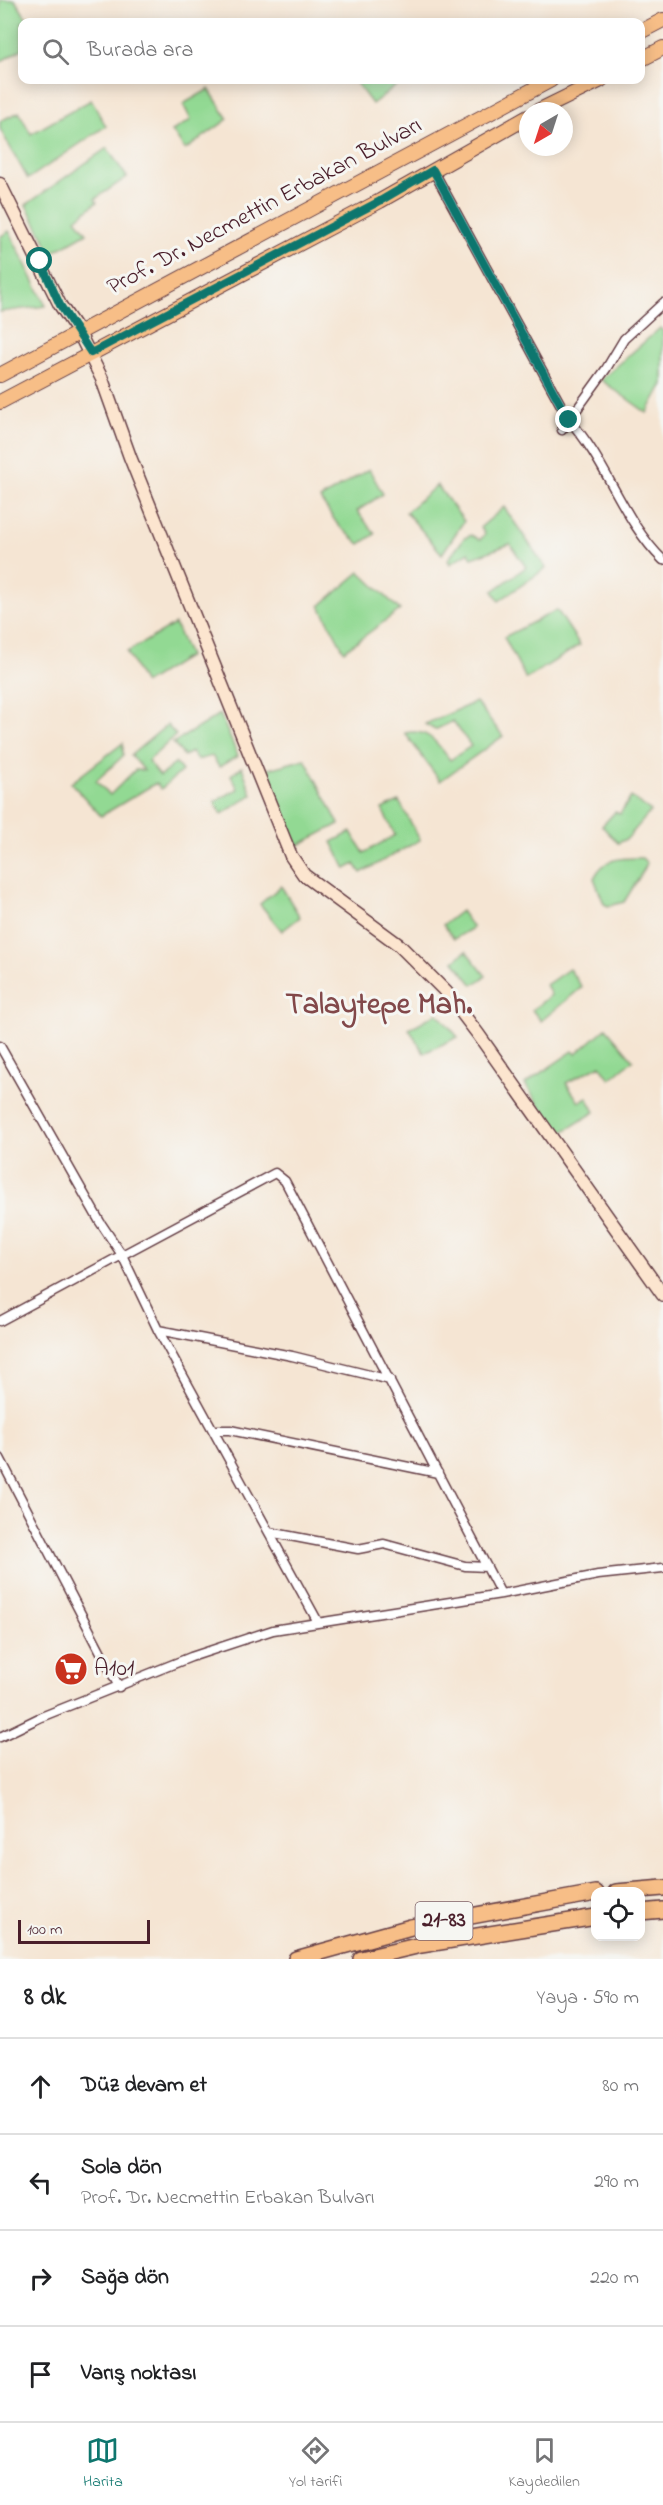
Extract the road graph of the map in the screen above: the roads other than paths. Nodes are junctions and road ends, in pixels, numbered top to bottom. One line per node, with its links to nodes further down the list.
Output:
1 (663, 20): 2 (main road)
2 (645, 29)
3 (663, 48): 4 (main road)
4 (645, 57)
5 (544, 84): 12 (main road, Prof. Dr. Necmettin Erbakan Bulvarı)
6 (593, 84): 7 (main road)
7 (556, 102)
8 (519, 122): 9 (main road, Prof. Dr. Necmettin Erbakan Bulvarı)
9 (433, 170): 13 (main road, Prof. Dr. Necmettin Erbakan Bulvarı); 16 (street)
10 (0, 184): 12 (street)
11 (663, 303): 16 (street)
12 (79, 333): 13 (street); 14 (main road, Prof. Dr. Necmettin Erbakan Bulvarı)
13 (91, 353): 15 (main road, Prof. Dr. Necmettin Erbakan Bulvarı); 21 (street)
14 (0, 375)
15 (0, 402)
16 (569, 420): 17 (street); 18 (street)
17 (562, 430)
18 (663, 560)
19 (0, 1046): 20 (street)
20 (122, 1256): 22 (street); 23 (street); 24 (street)
21 (663, 1295)
22 (0, 1321)
23 (158, 1330): 24 (street); 25 (street)
24 (390, 1380): 27 (street)
25 (213, 1430): 27 (street); 28 (street)
26 (0, 1458): 33 (street)
27 (438, 1473): 29 (street)
28 (269, 1532): 29 (street); 32 (street)
29 (487, 1567): 31 (street)
30 (663, 1568): 31 (street)
31 (501, 1594): 32 (street)
32 (318, 1622): 33 (street)
33 (119, 1687): 34 (street)
34 (0, 1737)
35 (663, 1888): 36 (highway)
36 (645, 1890)
37 (591, 1894): 41 (highway, 21-83)
38 (663, 1910): 39 (highway)
39 (645, 1912)
40 (591, 1918): 42 (highway, 21-83)
41 (296, 1959)
42 (361, 1959)

